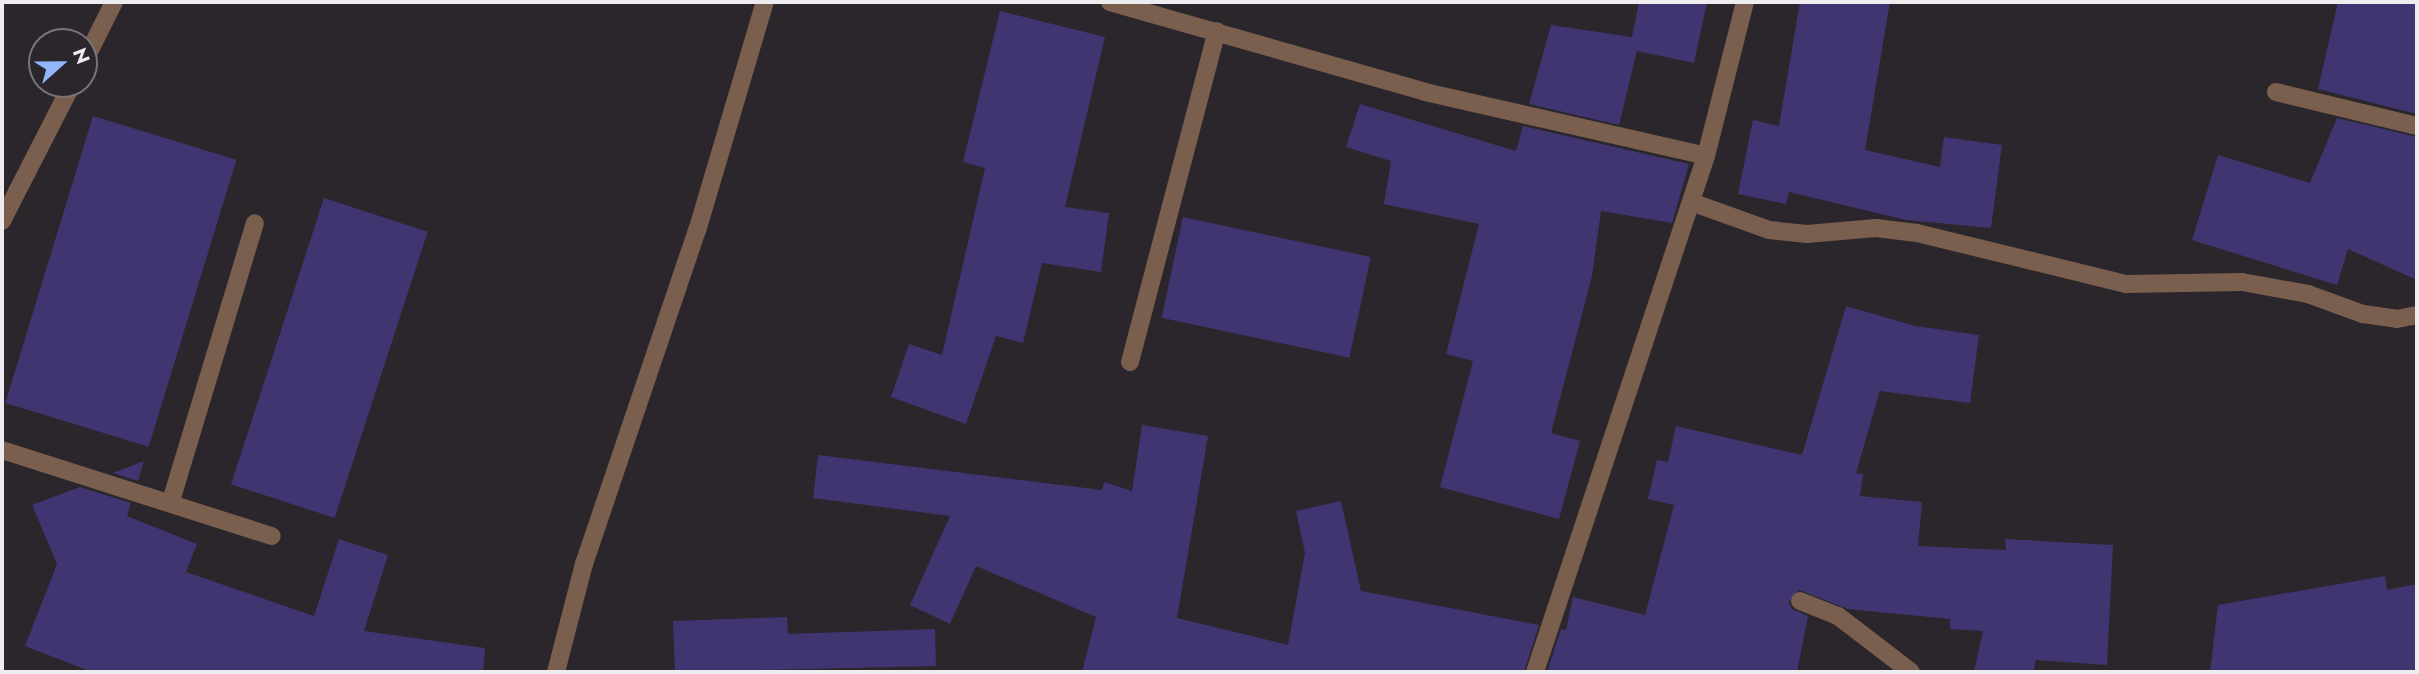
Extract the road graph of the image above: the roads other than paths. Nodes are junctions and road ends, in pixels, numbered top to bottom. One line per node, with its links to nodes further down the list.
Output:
1 (114, 2): 6 (street)
2 (765, 2): 20 (street)
3 (1111, 2): 5 (street)
4 (1745, 2): 10 (street)
5 (1217, 31): 10 (street); 15 (street)
6 (98, 34)
7 (2276, 92): 9 (street)
8 (65, 98): 12 (street)
9 (2417, 126)
10 (1706, 156): 11 (street)
11 (1691, 202): 14 (street); 21 (street)
12 (2, 221)
13 (255, 223): 17 (street)
14 (2417, 315)
15 (1130, 362)
16 (2, 450): 17 (street)
17 (171, 500): 18 (street)
18 (272, 536)
19 (1800, 601): 22 (street)
20 (556, 672)
21 (1535, 672)
22 (1911, 672)

